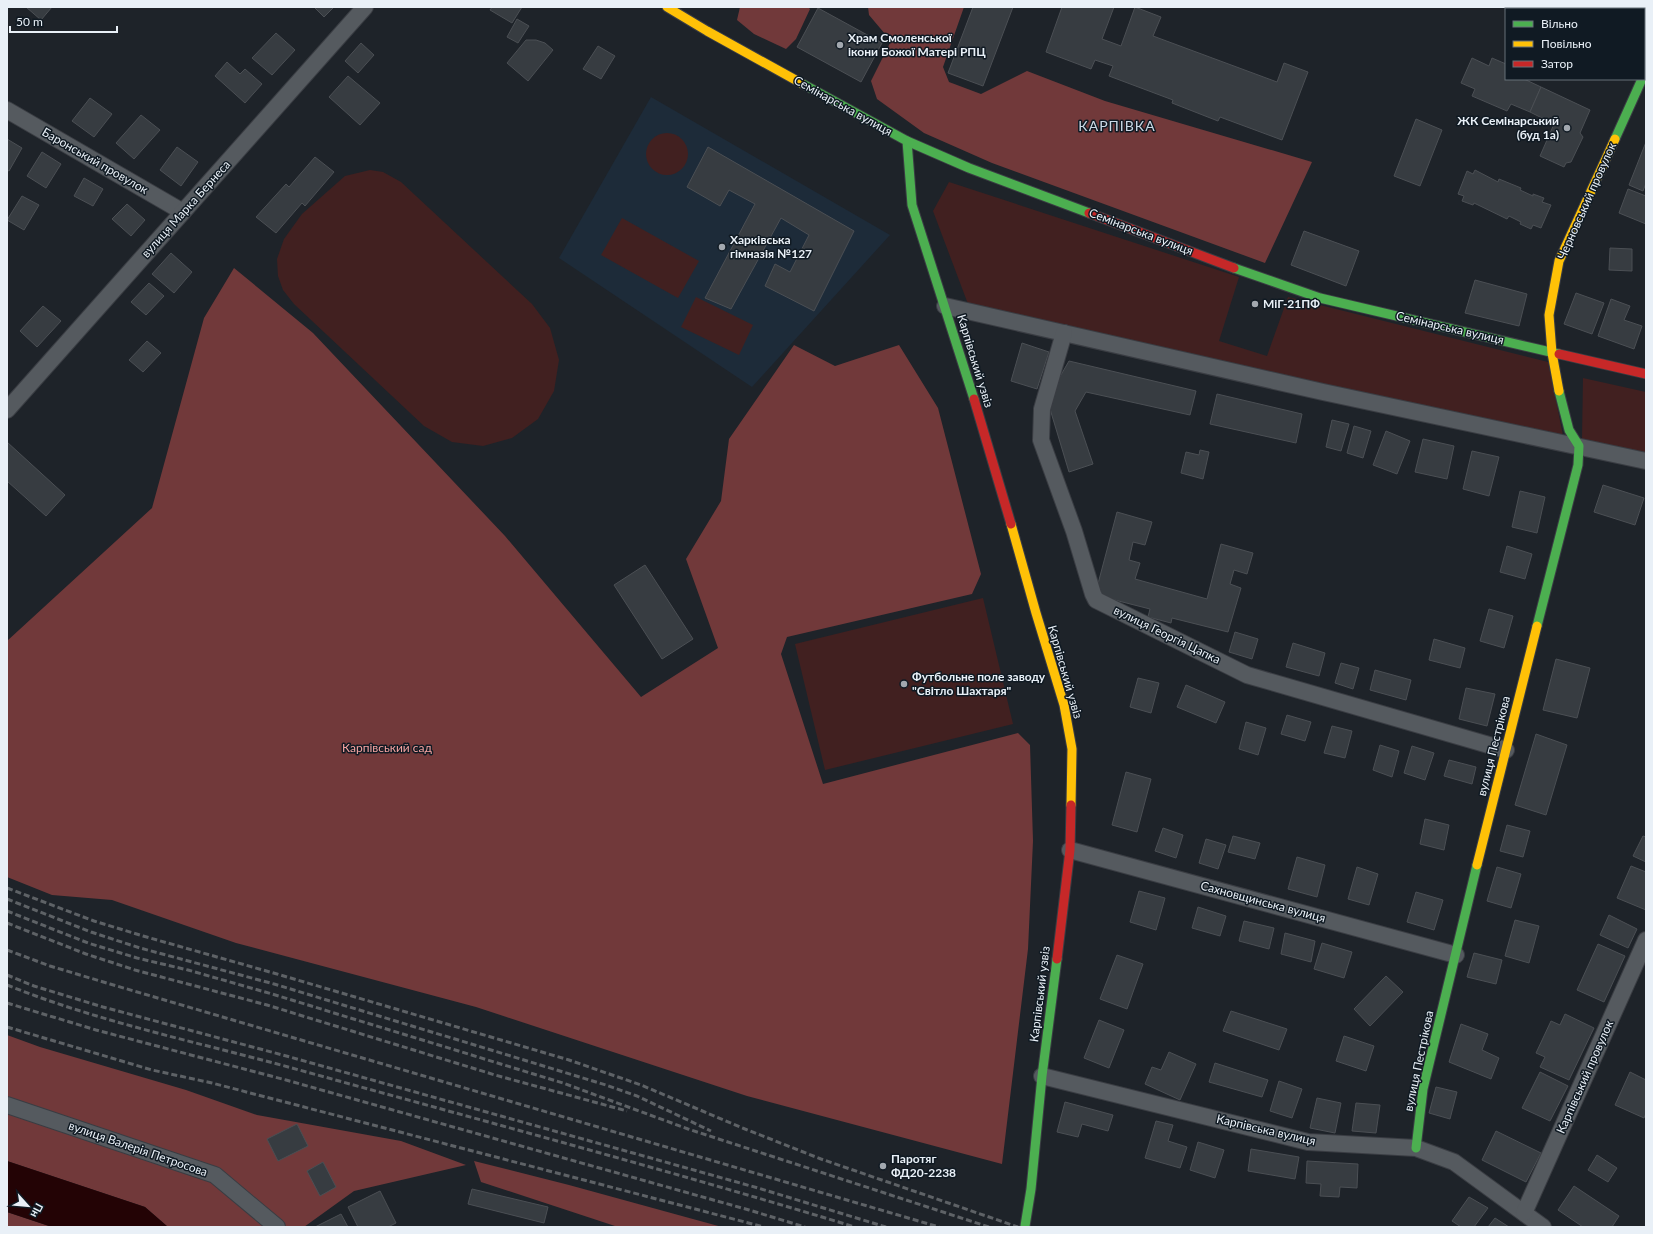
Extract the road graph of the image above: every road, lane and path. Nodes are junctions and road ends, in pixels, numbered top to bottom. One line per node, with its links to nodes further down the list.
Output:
1 (365, 7): 6 (street, вулиця Марка Бернеса)
2 (667, 7): 5 (main road, Семінарська вулиця)
3 (1642, 80): 9 (main road, Черновський провулок)
4 (7, 110): 6 (street, Баронський провулок)
5 (907, 141): 7 (main road, Карпівський узвіз); 9 (main road, Семінарська вулиця)
6 (183, 212): 11 (street, вулиця Марка Бернеса)
7 (945, 306): 8 (street); 15 (main road, Карпівський узвіз)
8 (1064, 333): 12 (street); 14 (street, вулиця Георгія Цапка)
9 (1552, 353): 10 (main road, Семінарська вулиця); 12 (main road)
10 (1646, 374)
11 (7, 410)
12 (1579, 446): 13 (street); 14 (main road, вулиця Пестрікова)
13 (1646, 461)
14 (1506, 750): 17 (main road, вулиця Пестрікова)
15 (1070, 850): 17 (street, Сахновщинська вулиця); 18 (main road, Карпівський узвіз)
16 (1646, 940): 21 (street, Карпівський провулок)
17 (1456, 955): 20 (main road, вулиця Пестрікова)
18 (1042, 1076): 20 (street, Карпівська вулиця); 22 (main road, Карпівський узвіз)
19 (7, 1105): 23 (street, вулиця Валерія Петросова)
20 (1416, 1148): 21 (street, Карпівська вулиця)
21 (1524, 1213): 24 (street, Карпівська вулиця)
22 (1025, 1226)
23 (277, 1227)
24 (1543, 1227)

